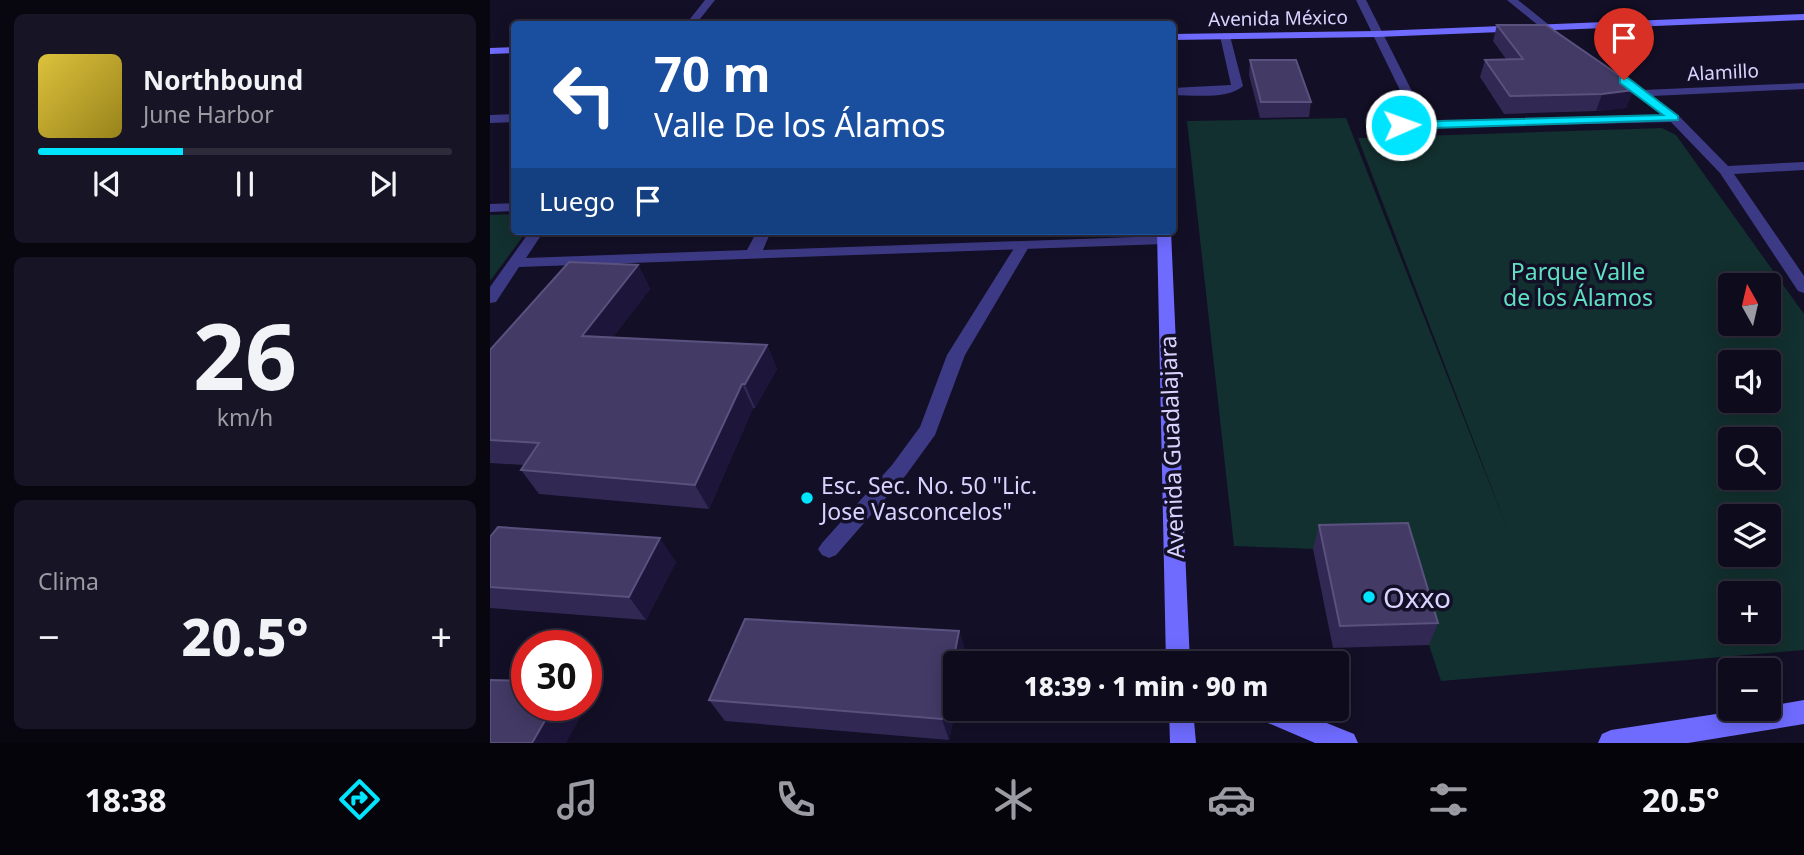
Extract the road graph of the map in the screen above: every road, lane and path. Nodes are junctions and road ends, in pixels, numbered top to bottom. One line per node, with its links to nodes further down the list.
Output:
1 (710, 0): 5 (street)
2 (1361, 0): 7 (street)
3 (1512, 0): 6 (street)
4 (1804, 17): 6 (street, Avenida México)
5 (693, 21)
6 (1545, 28): 7 (street, Avenida México); 10 (street)
7 (1377, 34): 8 (street, Avenida México); 20 (street)
8 (1226, 36): 9 (street, Avenida México); 15 (street)
9 (1176, 37)
10 (1567, 42)
11 (511, 50): 12 (street)
12 (490, 51)
13 (1600, 64): 16 (street)
14 (1804, 86): 16 (street, Alamillo)
15 (1176, 92)
16 (1644, 93): 18 (street)
17 (511, 118): 19 (street)
18 (1674, 118): 20 (street); 23 (street)
19 (490, 119)
20 (1423, 125): 21 (street)
21 (1378, 126)
22 (1804, 166): 23 (street)
23 (1725, 170): 33 (street)
24 (511, 207): 25 (street)
25 (490, 208)
26 (534, 235): 32 (street)
27 (762, 235): 31 (street)
28 (1164, 236): 30 (street); 36 (street, Avenida Guadalajara)
29 (970, 239): 30 (street); 31 (street)
30 (1023, 245): 35 (street)
31 (753, 254): 32 (street)
32 (515, 263): 34 (street)
33 (1802, 282)
34 (490, 298)
35 (829, 550)
36 (1181, 651)
37 (1804, 712): 42 (street)
38 (1182, 721): 40 (street)
39 (1292, 721): 41 (street)
40 (1183, 743)
41 (1345, 743)
42 (1611, 743)

